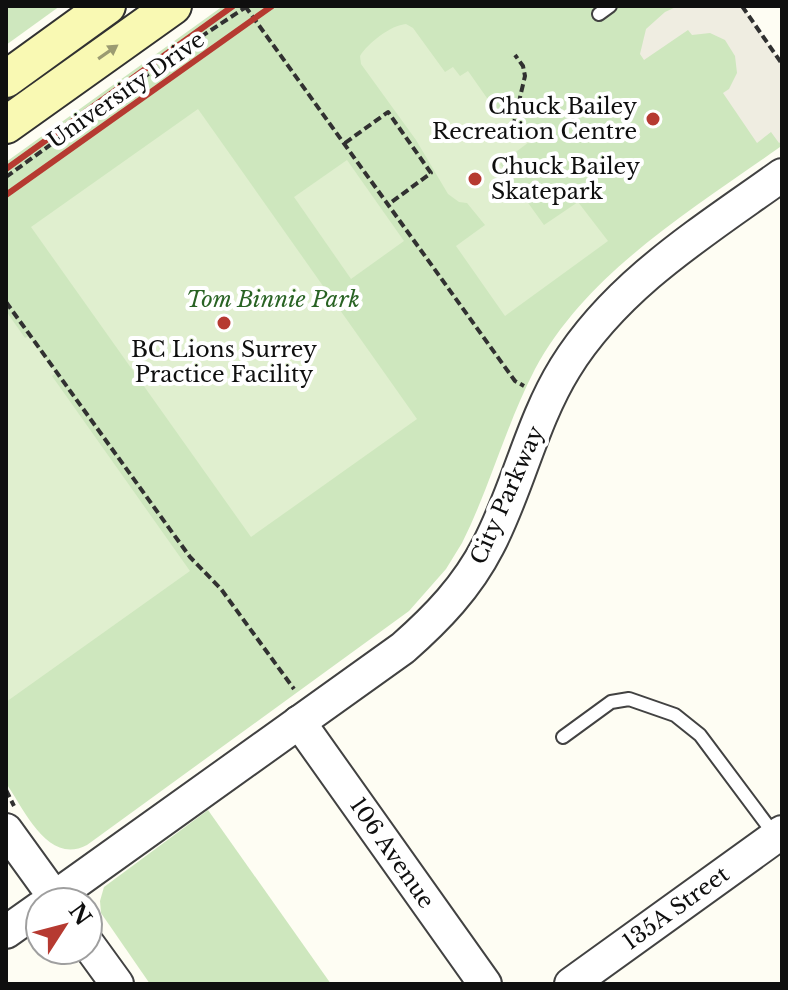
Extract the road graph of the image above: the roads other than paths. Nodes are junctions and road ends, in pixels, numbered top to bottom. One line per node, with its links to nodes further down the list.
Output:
1 (107, 6): 5 (main road)
2 (173, 6): 6 (main road, University Drive, one-way to 2)
3 (610, 6): 4 (lane)
4 (599, 14)
5 (6, 79)
6 (6, 125)
7 (782, 175): 8 (street, City Parkway)
8 (299, 722): 13 (street, City Parkway); 18 (street, 106 Avenue)
9 (563, 737): 11 (lane)
10 (6, 830): 12 (street)
11 (779, 834): 19 (street, 135A Street)
12 (40, 886)
13 (72, 886)
14 (24, 920): 15 (street, City Parkway)
15 (6, 932)
16 (104, 966): 17 (street)
17 (117, 984)
18 (485, 984)
19 (571, 984)

